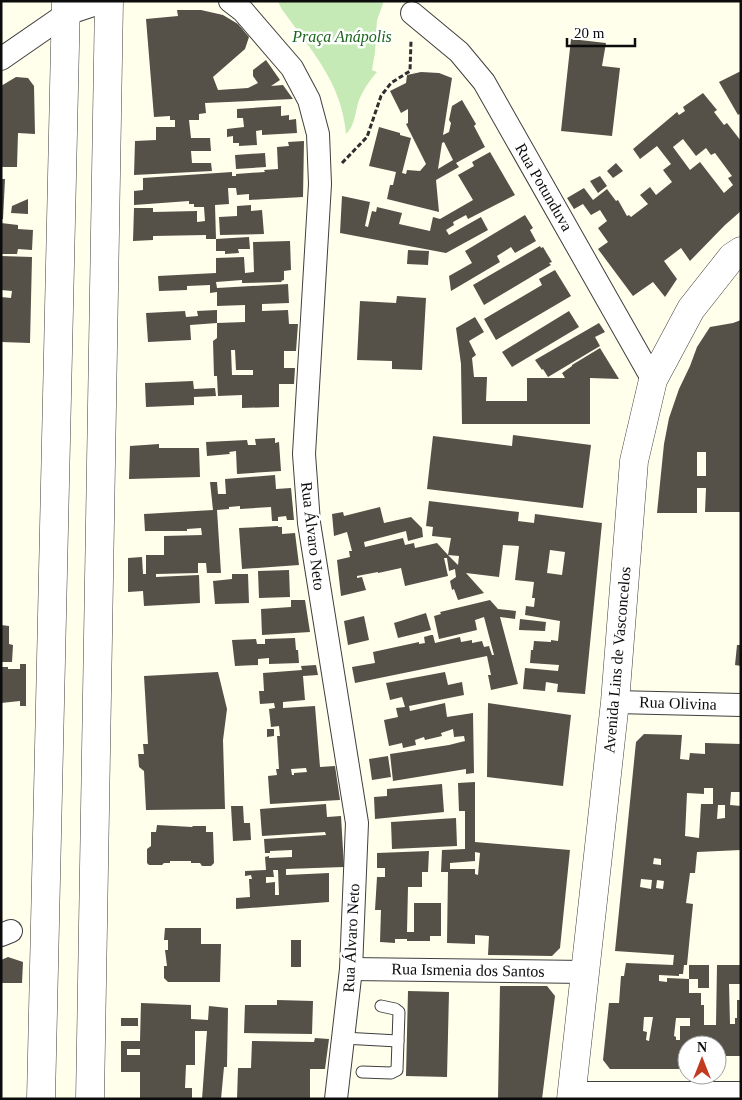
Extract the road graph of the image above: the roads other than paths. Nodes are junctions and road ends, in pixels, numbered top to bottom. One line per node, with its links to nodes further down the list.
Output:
1 (105, 1): 4 (street)
2 (109, 1): 20 (street)
3 (230, 1): 11 (street, Rua Álvaro Neto)
4 (66, 8): 6 (street); 19 (street)
5 (412, 13): 8 (street, Rua Potunduva)
6 (1, 59)
7 (741, 251): 8 (street, Avenida Lins de Vasconcelos)
8 (653, 380): 9 (street, Avenida Lins de Vasconcelos)
9 (615, 702): 10 (street, Rua Olivina); 12 (street, Avenida Lins de Vasconcelos)
10 (741, 705)
11 (351, 969): 12 (street, Rua Ismenia dos Santos); 14 (street, Rua Álvaro Neto)
12 (585, 972): 18 (street, Avenida Lins de Vasconcelos)
13 (381, 1006): 15 (lane)
14 (343, 1038): 15 (lane); 21 (street, Rua Álvaro Neto)
15 (398, 1041): 16 (lane)
16 (362, 1072)
17 (741, 1092): 18 (street)
18 (572, 1096)
19 (41, 1099)
20 (90, 1099)
21 (336, 1099)

